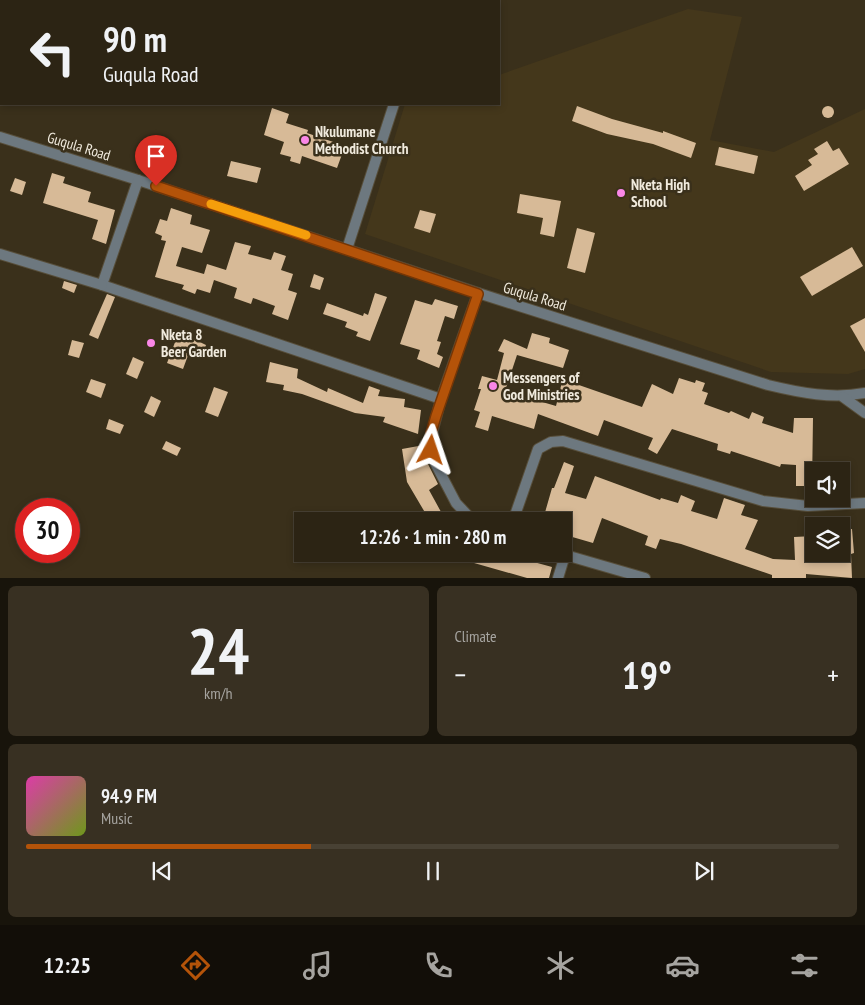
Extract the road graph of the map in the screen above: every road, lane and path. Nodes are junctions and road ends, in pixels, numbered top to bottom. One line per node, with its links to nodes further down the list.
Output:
1 (394, 105): 4 (street)
2 (0, 137): 3 (street, Guqula Road)
3 (138, 180): 4 (street, Guqula Road); 6 (street)
4 (347, 249): 7 (street, Guqula Road)
5 (0, 254): 6 (street)
6 (102, 285): 10 (street)
7 (478, 294): 9 (street, Guqula Road); 10 (street)
8 (865, 393): 9 (street, Guqula Road)
9 (843, 397): 11 (street)
10 (441, 399): 13 (street)
11 (865, 413)
12 (865, 503): 14 (street)
13 (464, 512)
14 (516, 512)
15 (572, 557): 18 (street)
16 (561, 562): 17 (street)
17 (558, 578)
18 (645, 578)

